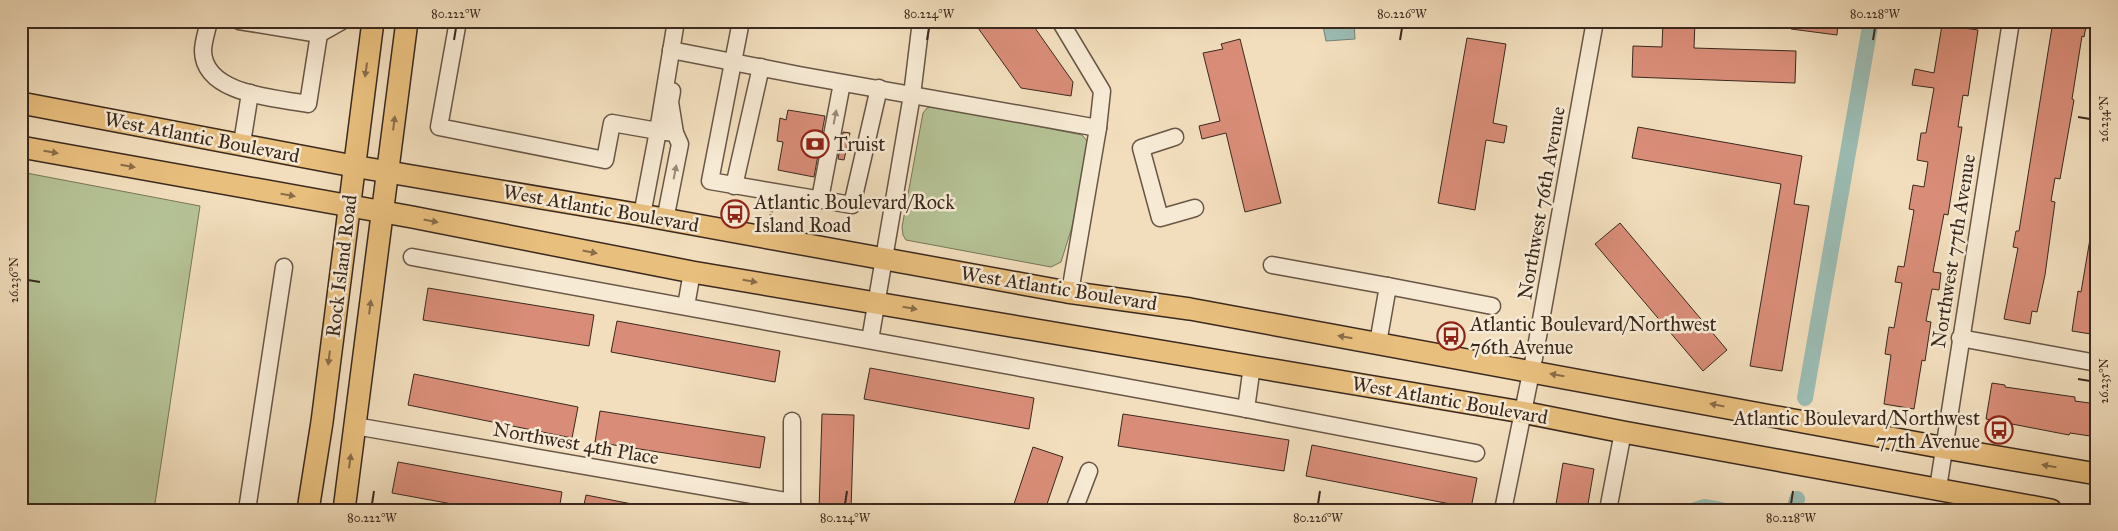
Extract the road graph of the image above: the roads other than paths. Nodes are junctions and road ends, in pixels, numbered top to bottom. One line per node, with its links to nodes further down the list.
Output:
1 (209, 21): 20 (street)
2 (239, 21): 14 (street)
3 (342, 21): 14 (street)
4 (373, 21): 29 (main road, Rock Island Road, one-way to 29)
5 (407, 21): 30 (main road, Rock Island Road, one-way to 5)
6 (458, 21): 24 (street)
7 (676, 21): 15 (street)
8 (683, 21): 25 (street)
9 (740, 21): 16 (street)
10 (921, 21): 21 (street)
11 (1060, 21): 23 (street)
12 (1595, 21): 53 (street, Northwest 76th Avenue)
13 (2011, 21): 48 (street, Northwest 77th Avenue)
14 (318, 34): 20 (street)
15 (671, 50): 16 (street); 24 (street)
16 (733, 61): 17 (street); 31 (street)
17 (761, 67): 18 (street); 31 (street)
18 (842, 83): 19 (street); 32 (street, one-way to 18)
19 (879, 88): 21 (street); 32 (street)
20 (250, 93): 27 (street)
21 (912, 95): 23 (street); 39 (street)
22 (21, 103): 27 (main road, West Atlantic Boulevard)
23 (1098, 128): 44 (street)
24 (658, 131): 25 (street); 36 (street)
25 (675, 133): 37 (street, one-way to 25)
26 (1175, 137): 34 (street)
27 (242, 143): 29 (main road, West Atlantic Boulevard)
28 (21, 147): 33 (main road, West Atlantic Boulevard, one-way to 33)
29 (354, 166): 30 (main road, West Atlantic Boulevard); 33 (main road, Rock Island Road)
30 (388, 171): 35 (main road, Rock Island Road); 36 (main road, West Atlantic Boulevard)
31 (734, 186): 32 (street)
32 (820, 199)
33 (348, 206): 35 (main road, West Atlantic Boulevard); 67 (main road, Rock Island Road, one-way to 67)
34 (1195, 208)
35 (383, 212): 42 (main road, West Atlantic Boulevard, one-way to 42); 57 (main road, Rock Island Road, one-way to 35)
36 (642, 215): 37 (main road, West Atlantic Boulevard)
37 (665, 220): 39 (main road, West Atlantic Boulevard)
38 (412, 257): 46 (street)
39 (884, 260): 45 (street); 50 (main road, West Atlantic Boulevard, one-way to 39)
40 (1272, 265): 43 (street)
41 (284, 267): 66 (street)
42 (692, 272): 45 (main road, West Atlantic Boulevard, one-way to 45); 46 (street)
43 (1388, 286): 47 (street); 50 (street)
44 (1070, 292)
45 (878, 303): 49 (street); 52 (main road, West Atlantic Boulevard, one-way to 52)
46 (686, 306): 49 (street)
47 (1492, 306)
48 (1960, 338): 51 (street); 59 (street, Northwest 77th Avenue)
49 (870, 340): 54 (street)
50 (1378, 343): 53 (main road, West Atlantic Boulevard)
51 (2097, 363)
52 (1252, 366): 54 (street); 55 (main road, West Atlantic Boulevard)
53 (1532, 371): 55 (street, Northwest 76th Avenue); 59 (main road, West Atlantic Boulevard, one-way to 53)
54 (1246, 409): 60 (street)
55 (1522, 412): 58 (main road, West Atlantic Boulevard); 70 (street, Northwest 76th Avenue)
56 (792, 421): 65 (street)
57 (355, 426): 65 (street, Northwest 4th Place); 68 (main road, Rock Island Road, one-way to 57)
58 (1623, 432): 63 (main road, West Atlantic Boulevard); 71 (street)
59 (1945, 448): 62 (main road, West Atlantic Boulevard, one-way to 59); 63 (street, Northwest 77th Avenue)
60 (1476, 453)
61 (1089, 470): 69 (street)
62 (2097, 474)
63 (1938, 488): 64 (main road, West Atlantic Boulevard)
64 (1988, 504): 72 (main road, West Atlantic Boulevard)
65 (791, 505)
66 (247, 510)
67 (308, 510)
68 (344, 510)
69 (1074, 510)
70 (1503, 510)
71 (1608, 510)
72 (2051, 510)

